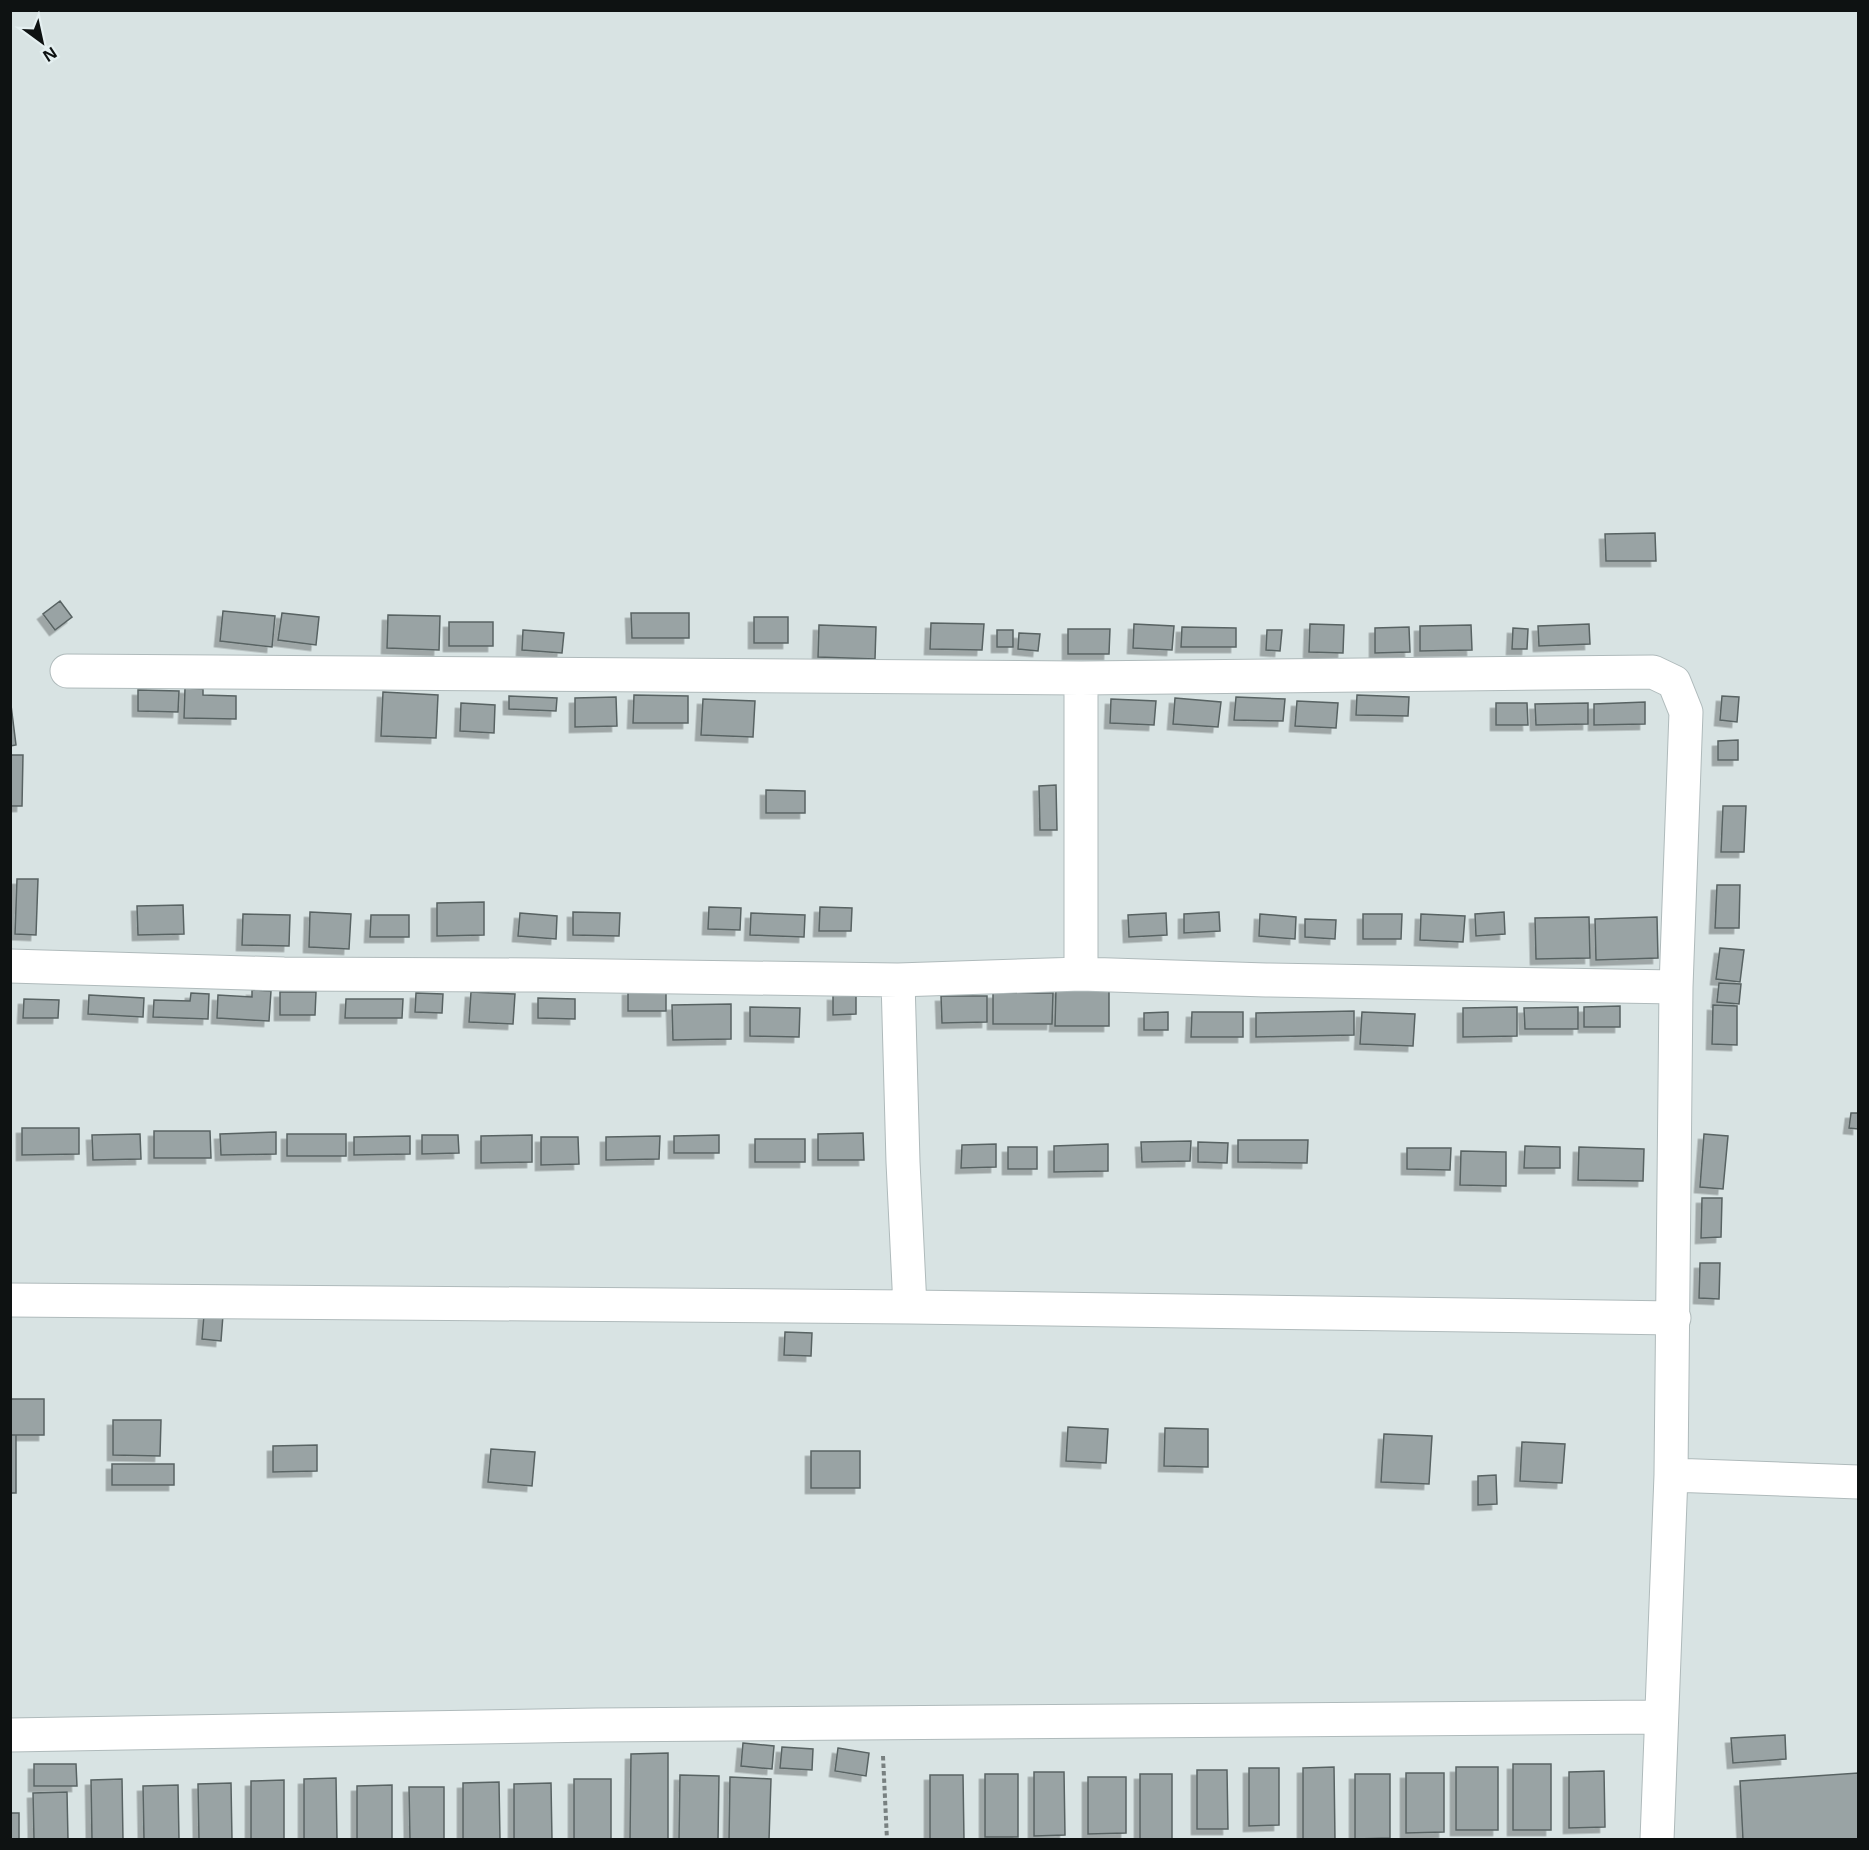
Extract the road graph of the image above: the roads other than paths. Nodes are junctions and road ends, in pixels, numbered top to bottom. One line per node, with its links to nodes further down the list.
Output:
1 (67, 671): 2 (street)
2 (1081, 678): 4 (street); 6 (street)
3 (10, 966): 5 (street)
4 (1081, 974): 5 (street); 6 (street)
5 (898, 980): 8 (street)
6 (1676, 987): 9 (street)
7 (10, 1300): 8 (street)
8 (910, 1307): 9 (street)
9 (1674, 1318): 10 (street)
10 (1671, 1475): 11 (street); 12 (street)
11 (1858, 1482)
12 (1661, 1717): 13 (street); 14 (street)
13 (10, 1735)
14 (1657, 1839)

